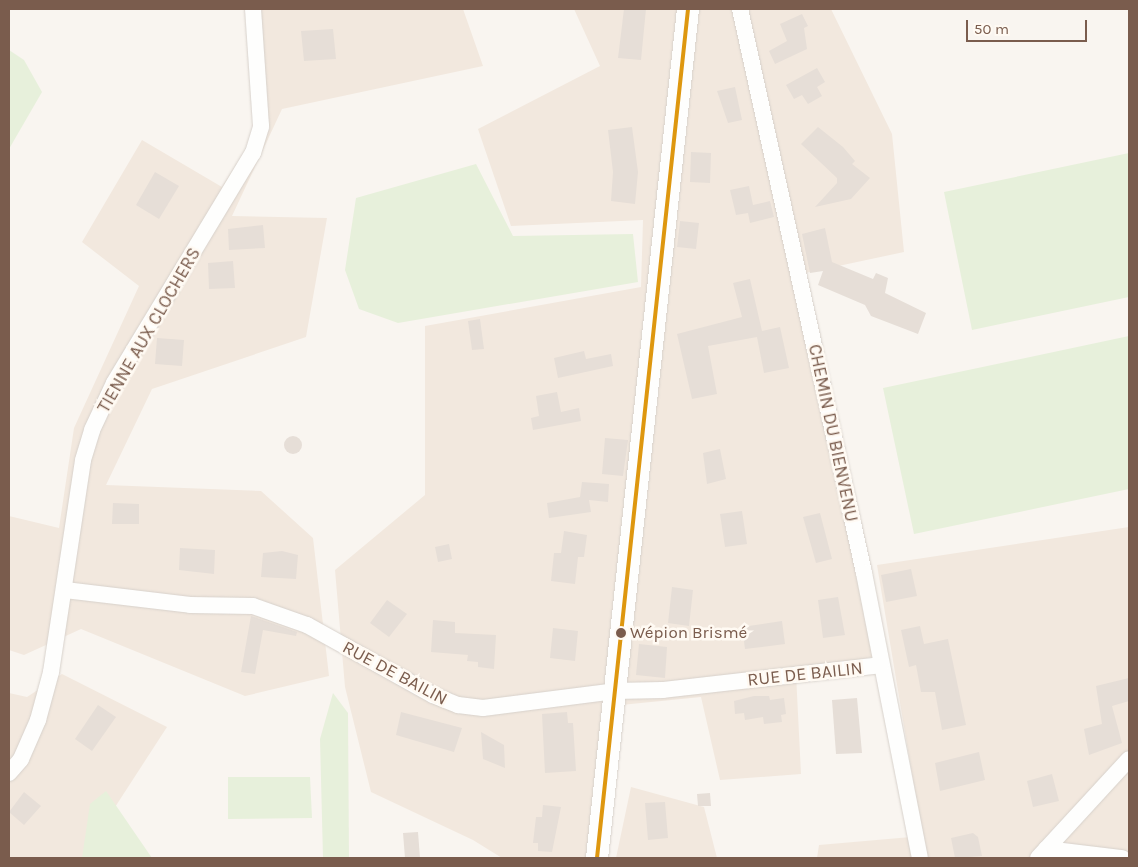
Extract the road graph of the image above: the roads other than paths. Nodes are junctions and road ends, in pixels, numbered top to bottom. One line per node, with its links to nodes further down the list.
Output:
1 (253, 9): 4 (street, TIENNE AUX CLOCHERS)
2 (688, 9): 6 (main road)
3 (740, 9): 5 (street, CHEMIN DU BIENVENU)
4 (65, 590): 6 (street, RUE DE BAILIN); 8 (street, TIENNE AUX CLOCHERS)
5 (880, 665): 6 (street, RUE DE BAILIN); 11 (street, CHEMIN DU BIENVENU)
6 (615, 691): 10 (main road)
7 (1129, 759): 9 (street)
8 (9, 773)
9 (1042, 854): 12 (street)
10 (597, 858)
11 (920, 858)
12 (1122, 858)

